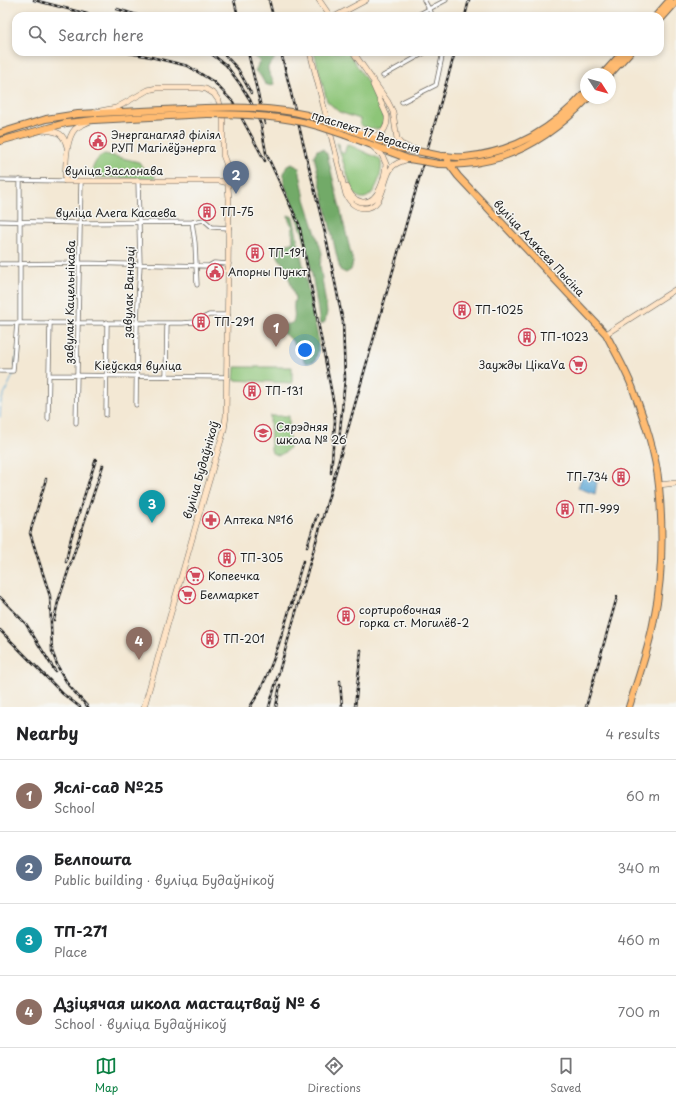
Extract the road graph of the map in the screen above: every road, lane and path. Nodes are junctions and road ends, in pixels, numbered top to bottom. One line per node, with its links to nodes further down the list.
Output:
1 (319, 0): 8 (main road)
2 (366, 0): 9 (main road)
3 (424, 0): 7 (street)
4 (446, 0): 7 (street)
5 (670, 0): 12 (main road)
6 (676, 2): 13 (main road)
7 (429, 9): 10 (street); 11 (street)
8 (327, 12)
9 (344, 12)
10 (423, 12)
11 (431, 12)
12 (660, 12)
13 (664, 16)
14 (311, 56): 40 (main road)
15 (356, 56): 22 (main road)
16 (419, 56): 23 (street)
17 (441, 56): 25 (street)
18 (619, 56): 20 (main road)
19 (626, 56): 21 (main road)
20 (608, 68)
21 (615, 68)
22 (368, 75): 30 (main road); 35 (main road)
23 (383, 76)
24 (580, 98): 36 (main road, праспект 17 Верасня)
25 (402, 102)
26 (582, 104): 39 (main road, праспект 17 Верасня)
27 (206, 111): 28 (main road, праспект 17 Верасня); 30 (main road, праспект 17 Верасня, bridge); 33 (main road, праспект 17 Верасня, bridge)
28 (93, 116): 29 (main road, праспект 17 Верасня); 31 (main road, праспект 17 Верасня); 34 (main road, вуліца Будаўнікоў); 47 (main road, вуліца Будаўнікоў)
29 (39, 129): 32 (main road, праспект 17 Верасня); 34 (main road)
30 (354, 131): 35 (main road, праспект 17 Верасня)
31 (0, 133)
32 (0, 141)
33 (371, 145): 37 (main road, праспект 17 Верасня); 40 (main road)
34 (68, 148): 45 (main road, вуліца Будаўнікоў)
35 (412, 150): 36 (main road, праспект 17 Верасня, bridge)
36 (444, 156): 38 (main road, вуліца Аляксея Пысіна)
37 (409, 159): 38 (main road, праспект 17 Верасня, bridge); 40 (main road)
38 (449, 164): 39 (main road, праспект 17 Верасня); 41 (main road, вуліца Аляксея Пысіна)
39 (463, 164): 41 (main road)
40 (342, 173)
41 (458, 176): 70 (main road, вуліца Аляксея Пысіна)
42 (0, 180): 43 (street, вуліца Заслонава)
43 (20, 180): 45 (street, вуліца Заслонава); 49 (street)
44 (138, 180): 46 (main road, вуліца Заслонава); 47 (main road, вуліца Заслонава); 50 (street, завулак Ванцэці)
45 (65, 181): 46 (main road, вуліца Заслонава)
46 (81, 182): 52 (street, завулак Кацельнікава)
47 (228, 183): 53 (main road, вуліца Будаўнікоў)
48 (0, 221): 49 (street, вуліца Алега Касаева)
49 (20, 221): 52 (street, вуліца Алега Касаева); 55 (street)
50 (139, 222): 51 (street, вуліца Алега Касаева); 52 (street, вуліца Алега Касаева); 58 (street, завулак Ванцэці)
51 (192, 222): 53 (street, вуліца Алега Касаева); 59 (street)
52 (81, 223): 56 (street, завулак Кацельнікава)
53 (229, 228): 57 (main road, вуліца Будаўнікоў)
54 (0, 264): 55 (street)
55 (20, 264): 56 (street); 68 (street)
56 (80, 264): 58 (street); 64 (street, завулак Кацельнікава)
57 (229, 264): 59 (street); 62 (main road, вуліца Будаўнікоў)
58 (140, 265): 59 (street); 66 (street, завулак Ванцэці)
59 (197, 266): 60 (street)
60 (197, 285)
61 (676, 289): 70 (main road)
62 (228, 315): 69 (street); 77 (main road, вуліца Будаўнікоў)
63 (50, 322): 64 (street); 68 (street); 72 (street)
64 (79, 322): 65 (street); 73 (street, завулак Кацельнікава)
65 (108, 322): 66 (street); 74 (street)
66 (136, 322): 69 (street); 76 (street, завулак Ванцэці)
67 (0, 323): 68 (street)
68 (18, 323): 71 (street)
69 (167, 323): 75 (street)
70 (606, 334): 83 (main road, вуліца Аляксея Пысіна)
71 (0, 371)
72 (49, 375): 73 (street, Кіеўская вуліца); 80 (street)
73 (77, 375): 74 (street, Кіеўская вуліца); 81 (street, завулак Кацельнікава)
74 (106, 376): 76 (street, Кіеўская вуліца); 79 (street)
75 (166, 376): 76 (street, Кіеўская вуліца); 77 (street, Кіеўская вуліца)
76 (136, 377): 78 (street, завулак Ванцэці)
77 (228, 377): 84 (main road, вуліца Будаўнікоў)
78 (136, 405)
79 (106, 415)
80 (48, 419)
81 (76, 423)
82 (676, 483): 83 (main road)
83 (659, 485): 85 (main road, вуліца Аляксея Пысіна)
84 (144, 707)
85 (629, 707)

